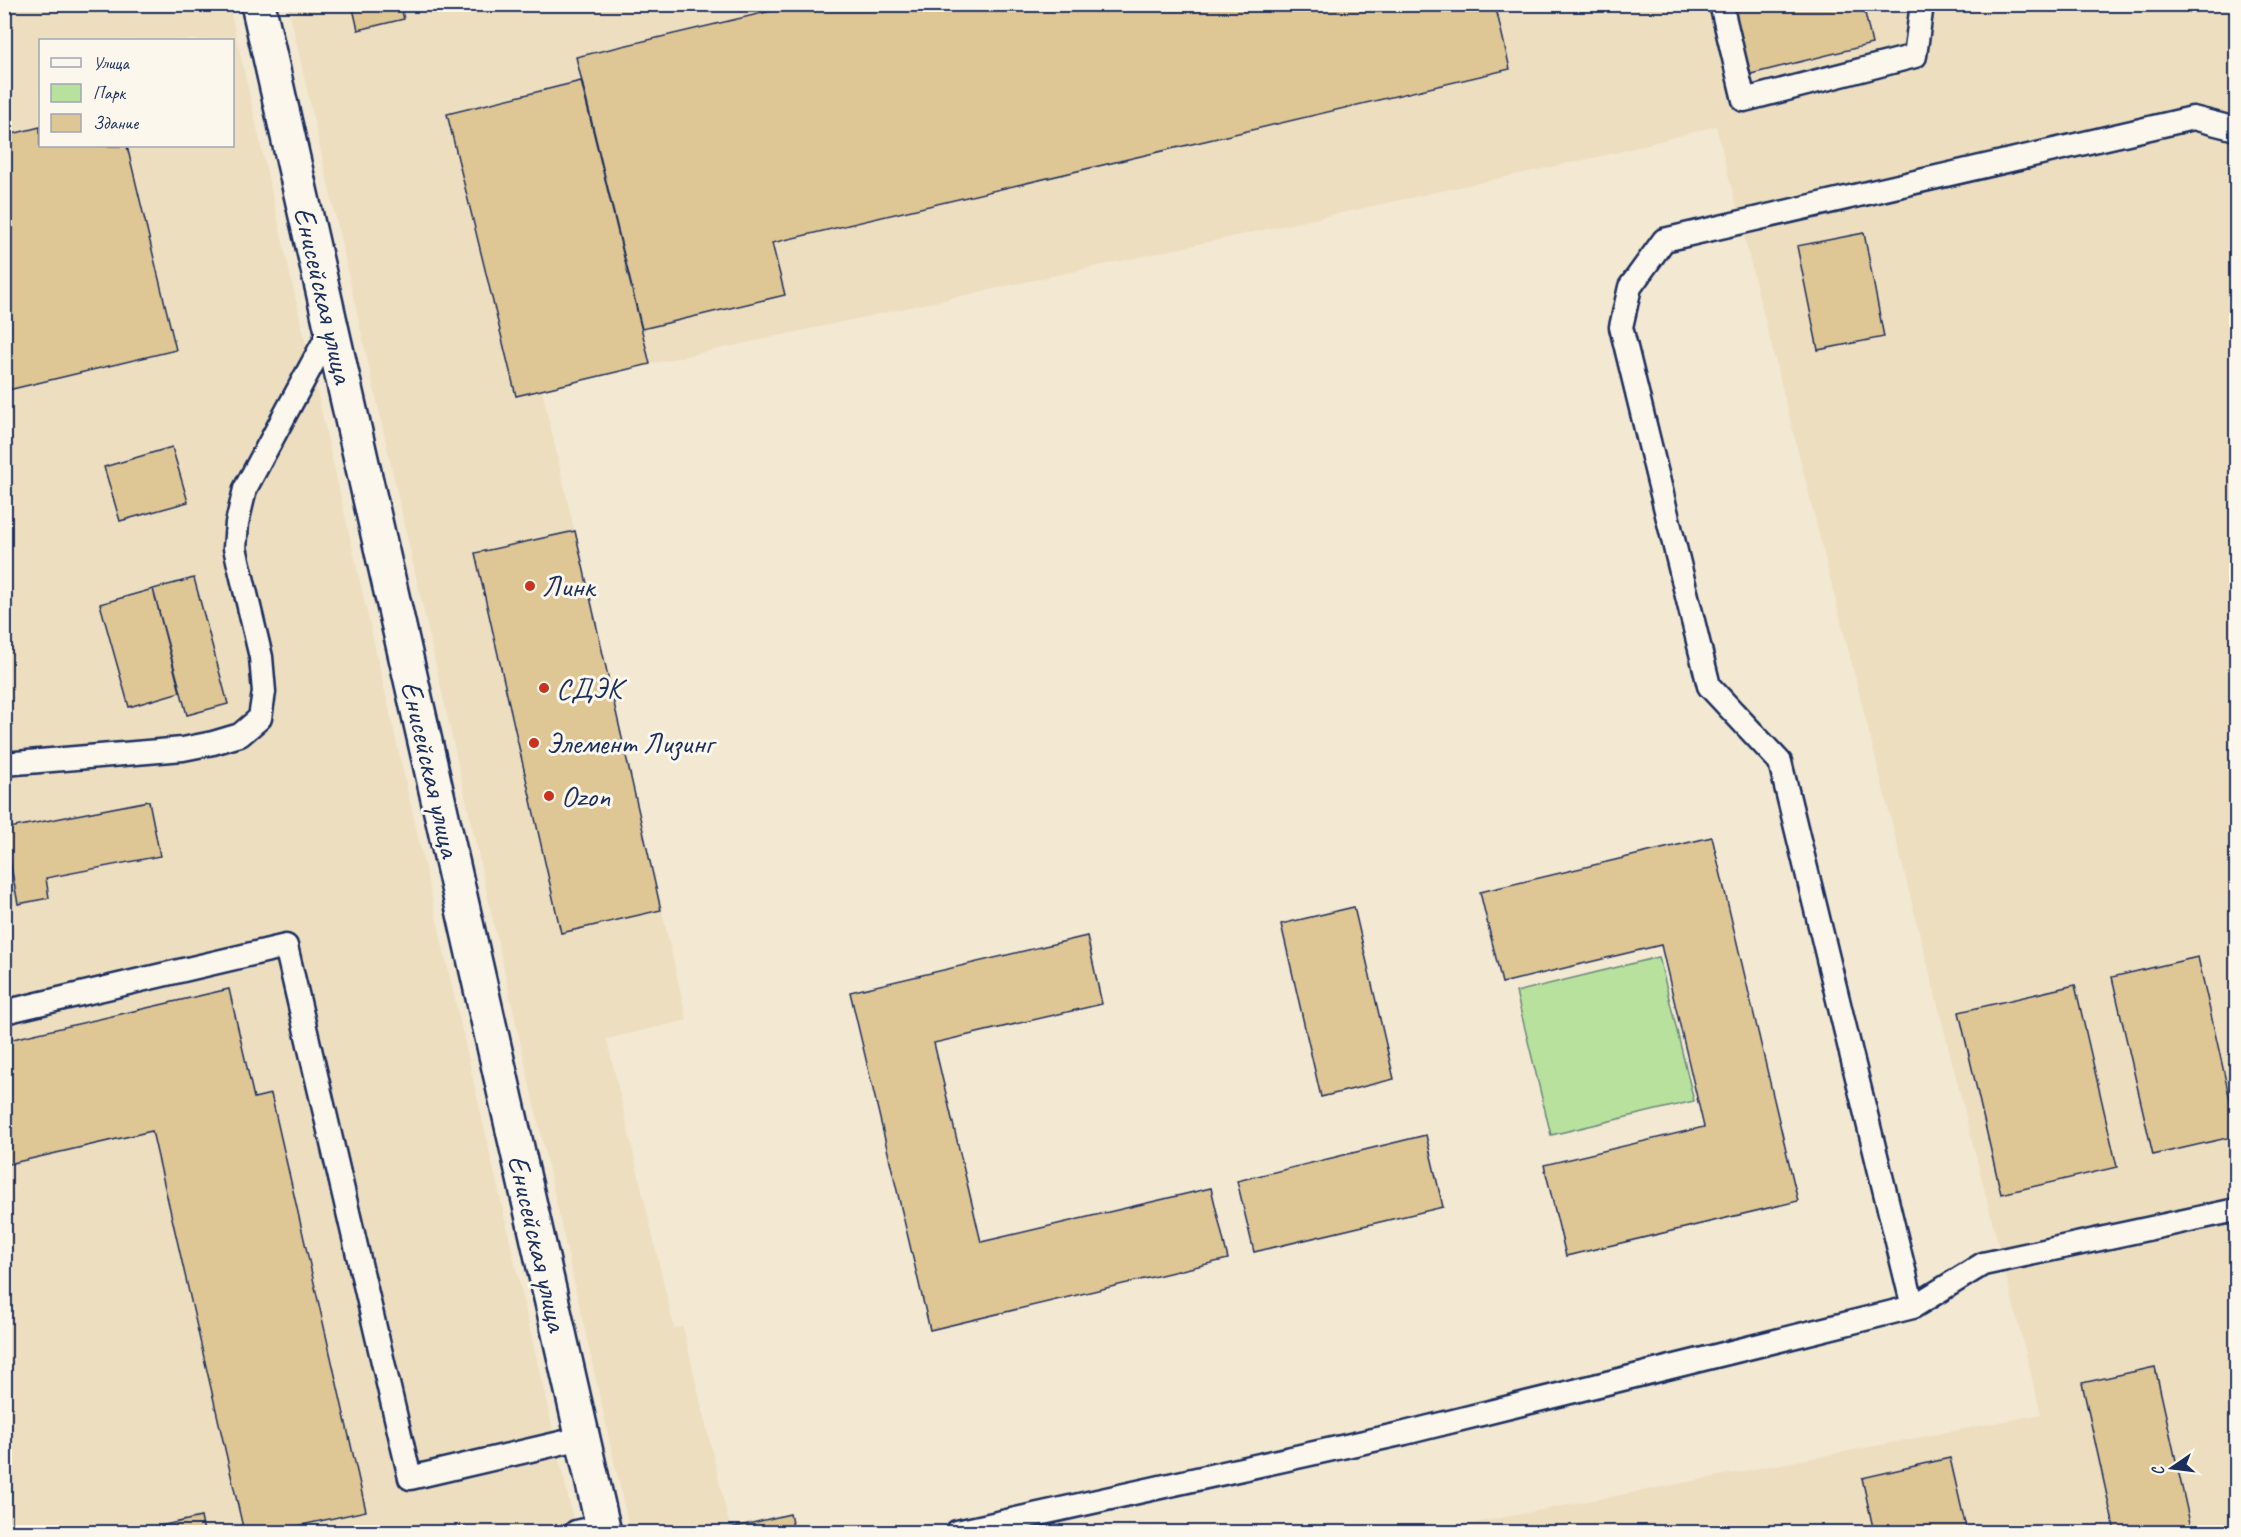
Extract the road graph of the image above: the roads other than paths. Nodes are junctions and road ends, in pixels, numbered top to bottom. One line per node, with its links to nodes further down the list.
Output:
1 (258, 4): 5 (street, Енисейская улица)
2 (1721, 4): 3 (lane)
3 (1922, 4)
4 (2236, 129): 9 (lane)
5 (331, 329): 6 (lane); 10 (street, Енисейская улица)
6 (4, 764)
7 (4, 1012): 10 (lane)
8 (2236, 1210): 9 (lane)
9 (1913, 1307): 12 (lane)
10 (582, 1438): 11 (street, Енисейская улица)
11 (594, 1530)
12 (957, 1533)

